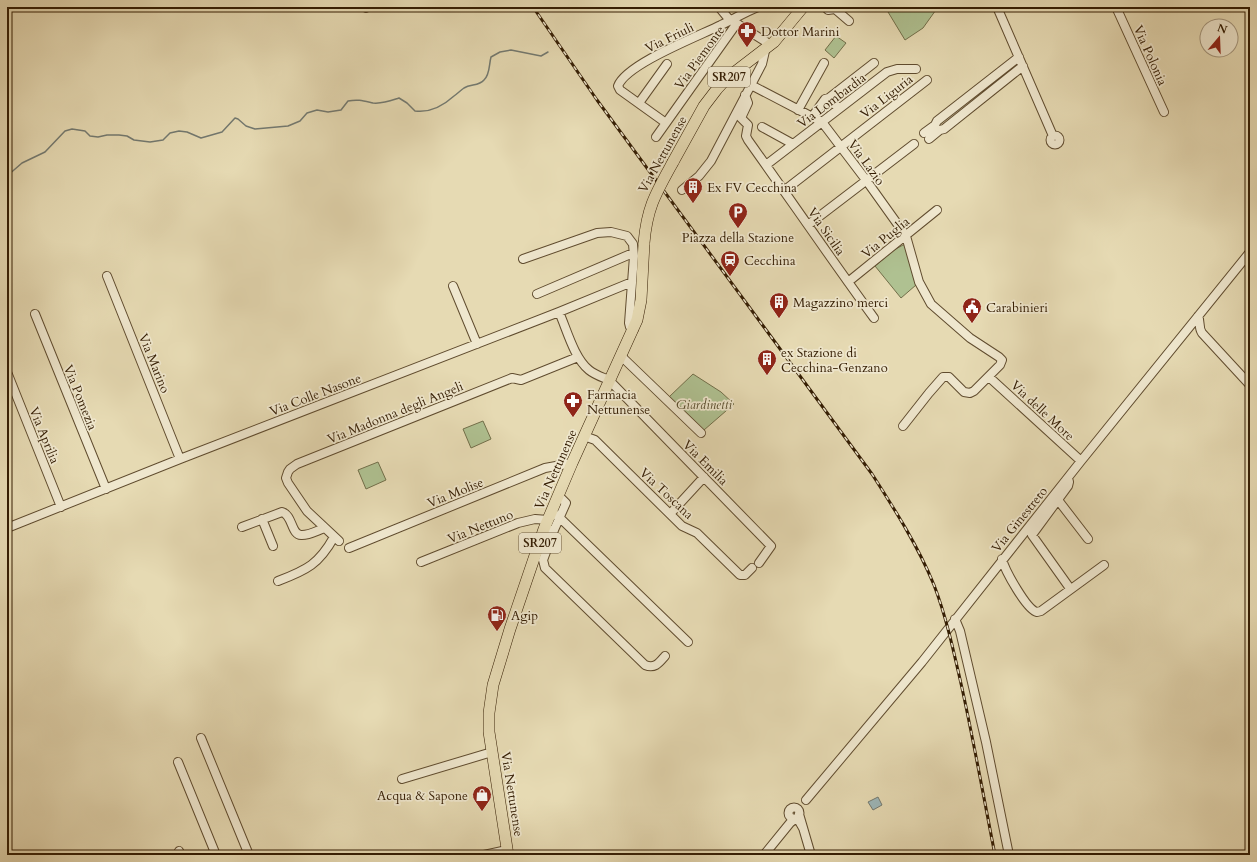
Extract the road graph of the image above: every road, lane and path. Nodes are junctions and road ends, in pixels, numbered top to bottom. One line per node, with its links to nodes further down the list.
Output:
1 (720, 7): 8 (street)
2 (758, 7): 8 (street, Via Friuli)
3 (803, 7): 9 (main road, Via Nettunense / SR207)
4 (825, 7): 7 (street)
5 (997, 7): 10 (street)
6 (1116, 7): 25 (street, Via Polonia)
7 (849, 21)
8 (731, 23): 9 (street, Via Piemonte); 22 (street, Via Friuli); 28 (street, Via Piemonte)
9 (768, 48): 19 (street); 54 (main road, Via Nettunense / SR207, bridge)
10 (1019, 57): 14 (street); 16 (street)
11 (824, 63): 24 (street)
12 (874, 63): 21 (street)
13 (668, 64): 22 (street)
14 (1023, 66): 16 (street); 18 (street)
15 (916, 69): 23 (street, Via Lombardia)
16 (1014, 74): 18 (street)
17 (927, 80): 34 (street, Via Liguria)
18 (1029, 80): 30 (street)
19 (751, 85): 20 (street); 24 (street, Via Lazio)
20 (745, 95): 35 (street, Via Sicilia); 37 (street)
21 (829, 98): 23 (street); 26 (street)
22 (639, 103): 28 (street)
23 (839, 109): 27 (street, Via Lombardia)
24 (798, 110): 26 (street, Via Lazio)
25 (1164, 112)
26 (812, 118): 27 (street, Via Lazio)
27 (822, 122): 32 (street, Via Lombardia); 34 (street, Via Lazio)
28 (666, 123): 31 (street, Via Piemonte)
29 (762, 127): 32 (street)
30 (1053, 136)
31 (656, 137)
32 (793, 144): 35 (street, Via Lombardia)
33 (914, 144): 36 (street)
34 (841, 146): 36 (street, Via Lazio); 38 (street, Via Liguria)
35 (766, 165): 38 (street, Via Sicilia)
36 (866, 180): 40 (street); 41 (street, Via Lazio)
37 (682, 190)
38 (784, 190): 40 (street, Via Sicilia)
39 (937, 210): 41 (street, Via Puglia)
40 (808, 226): 47 (street, Via Sicilia)
41 (906, 236): 47 (street, Via Puglia); 59 (street, Via Lazio)
42 (1250, 252): 52 (street, Via Ginestreto)
43 (633, 253): 44 (street); 46 (street); 49 (street)
44 (523, 259)
45 (107, 276): 65 (street, Via Marino)
46 (632, 282): 50 (street, Via Colle Nasone); 54 (street)
47 (848, 282): 53 (street, Via Sicilia)
48 (453, 286): 55 (street)
49 (537, 294)
50 (559, 312): 55 (street, Via Colle Nasone); 57 (street)
51 (35, 314): 70 (street, Via Pomezia)
52 (1198, 316): 61 (street); 66 (street, Via Ginestreto)
53 (874, 318)
54 (634, 329): 56 (main road, Via Nettunense / SR207)
55 (477, 344): 65 (street, Via Colle Nasone)
56 (621, 356): 60 (main road, Via Nettunense / SR207); 63 (street)
57 (578, 357): 60 (street); 78 (street, Via Madonna degli Angeli)
58 (7, 372): 72 (street, Via Aprilia)
59 (989, 377): 62 (street); 66 (street, Via delle More)
60 (609, 380): 64 (main road, Via Nettunense / SR207); 68 (street, Via Emilia)
61 (1250, 385)
62 (903, 426)
63 (701, 433)
64 (584, 436): 67 (main road, Via Nettunense / SR207); 73 (street, Via Toscana)
65 (180, 459): 70 (street, Via Colle Nasone)
66 (1080, 461): 69 (street, Via Ginestreto)
67 (572, 463): 75 (main road, Via Nettunense / SR207); 81 (street, Via Molise)
68 (704, 477): 73 (street); 85 (street, Via Emilia)
69 (1068, 477): 71 (street); 82 (street, Via Ginestreto)
70 (106, 489): 72 (street, Via Colle Nasone)
71 (1058, 500): 79 (street); 87 (street)
72 (61, 507): 77 (street, Via Colle Nasone)
73 (670, 514): 85 (street, Via Toscana)
74 (262, 519): 76 (street); 78 (street); 80 (street)
75 (551, 522): 83 (street, Via Nettuno); 89 (street); 90 (street); 92 (main road, Via Nettunense / SR207)
76 (242, 527)
77 (7, 528)
78 (324, 528): 86 (street, Via Madonna degli Angeli)
79 (1088, 539)
80 (273, 546)
81 (349, 548)
82 (1002, 559): 84 (street); 88 (street, Via Ginestreto)
83 (421, 562)
84 (1104, 565)
85 (755, 566)
86 (278, 581)
87 (1068, 587)
88 (955, 618): 95 (street, Via Ginestreto); 102 (street)
89 (688, 642)
90 (665, 656)
91 (202, 738): 98 (street)
92 (492, 752): 94 (street); 96 (main road, Via Nettunense / SR207)
93 (178, 762): 97 (street)
94 (402, 779)
95 (795, 814): 100 (street, Via Ginestreto); 101 (street)
96 (508, 853): 99 (street)
97 (216, 855)
98 (249, 855)
99 (484, 855)
100 (764, 855)
101 (811, 855)
102 (1009, 855)

